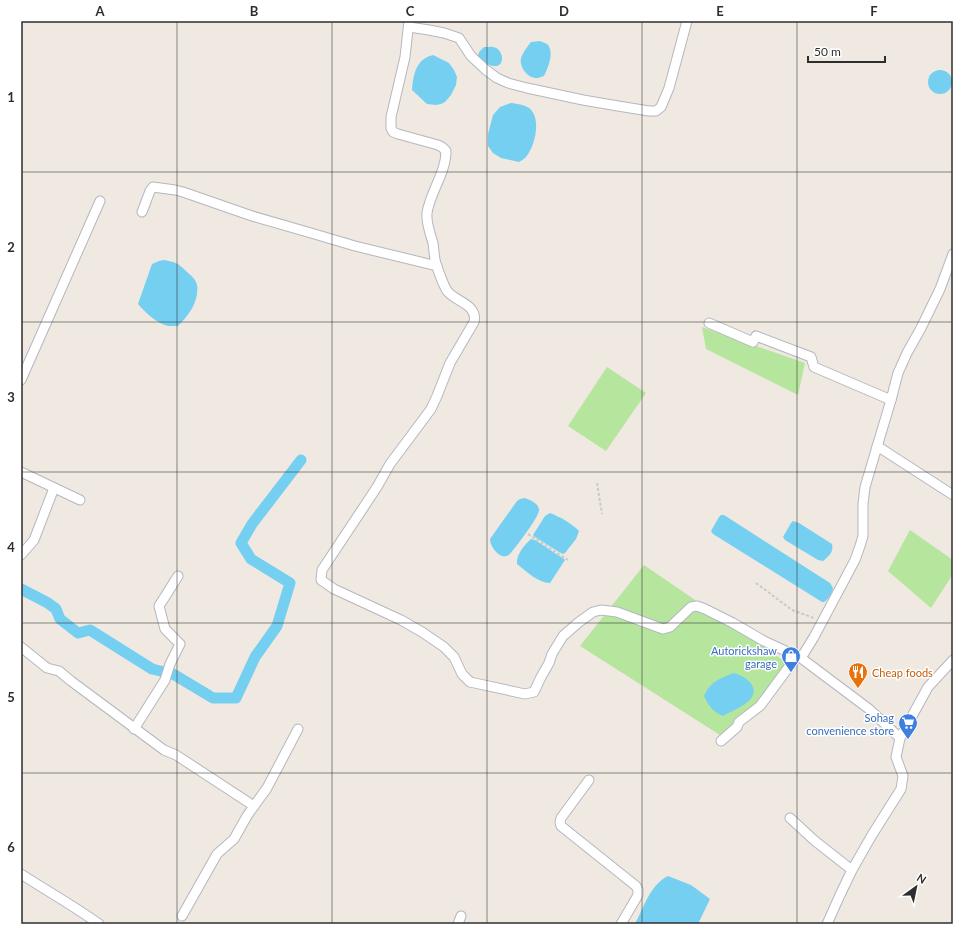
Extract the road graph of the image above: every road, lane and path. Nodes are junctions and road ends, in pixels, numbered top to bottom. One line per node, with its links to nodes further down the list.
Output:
1 (687, 21): 2 (street)
2 (409, 24): 6 (street)
3 (100, 201): 8 (street)
4 (142, 212): 6 (street)
5 (953, 254): 9 (street)
6 (437, 266): 24 (street)
7 (709, 323): 9 (street)
8 (21, 380)
9 (891, 400): 10 (street)
10 (877, 446): 14 (street); 22 (street)
11 (21, 472): 13 (street)
12 (597, 483): 16 (path)
13 (54, 488): 15 (street); 18 (street)
14 (953, 495)
15 (80, 500)
16 (602, 514)
17 (528, 534): 19 (path)
18 (21, 555)
19 (568, 560)
20 (178, 576): 26 (street)
21 (756, 583): 22 (path)
22 (822, 621): 24 (street)
23 (21, 647): 26 (street)
24 (799, 657): 28 (street); 29 (street)
25 (953, 660): 28 (street)
26 (134, 729): 31 (street)
27 (298, 729): 31 (street)
28 (900, 738): 33 (street)
29 (721, 741)
30 (589, 780): 37 (street)
31 (254, 806): 35 (street)
32 (790, 818): 33 (street)
33 (852, 870): 38 (street)
34 (21, 874): 36 (street)
35 (182, 916)
36 (99, 924)
37 (621, 924)
38 (827, 924)

